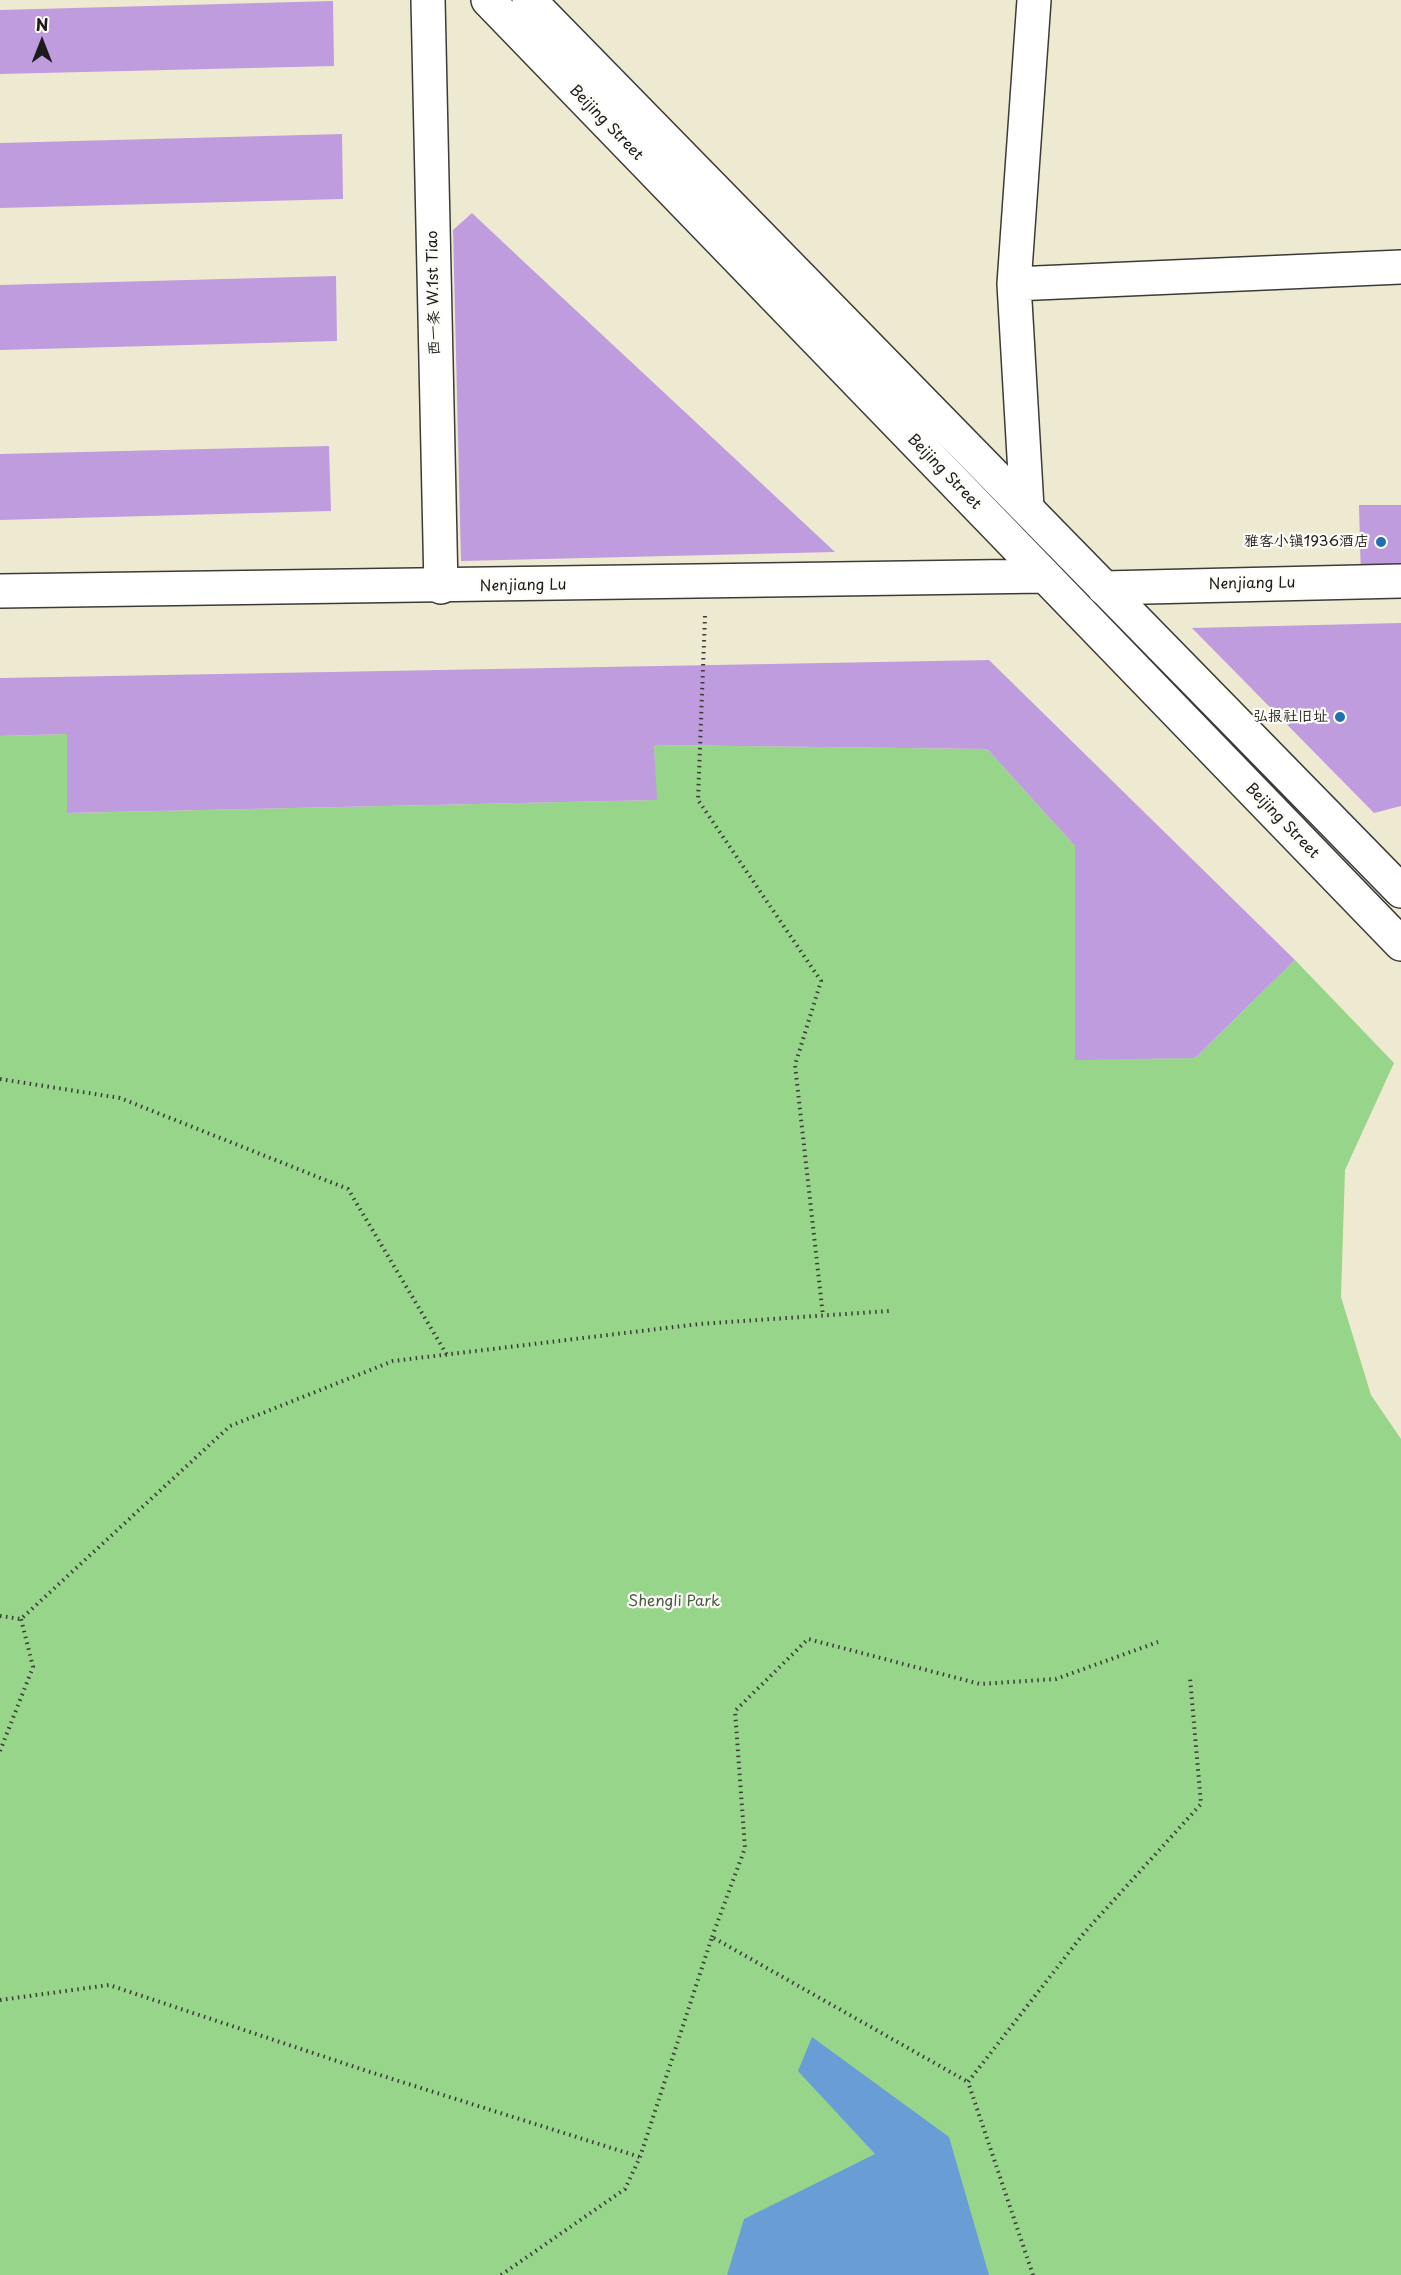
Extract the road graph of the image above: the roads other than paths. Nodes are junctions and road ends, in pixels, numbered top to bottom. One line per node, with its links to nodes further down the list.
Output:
1 (428, 0): 10 (main road, 西一条 W.1st Tiao)
2 (488, 0): 8 (main road, Beijing Street)
3 (529, 0): 7 (main road, Beijing Street)
4 (1034, 0): 6 (main road)
5 (1401, 267): 6 (main road)
6 (1014, 284): 7 (main road)
7 (1027, 508): 11 (main road, Beijing Street)
8 (1045, 576): 10 (main road, Nenjiang Lu); 14 (main road, Beijing Street)
9 (1401, 580): 11 (main road, Nenjiang Lu)
10 (441, 587): 12 (main road, Nenjiang Lu)
11 (1104, 588): 13 (main road, Beijing Street)
12 (0, 591)
13 (1401, 891)
14 (1401, 944)

